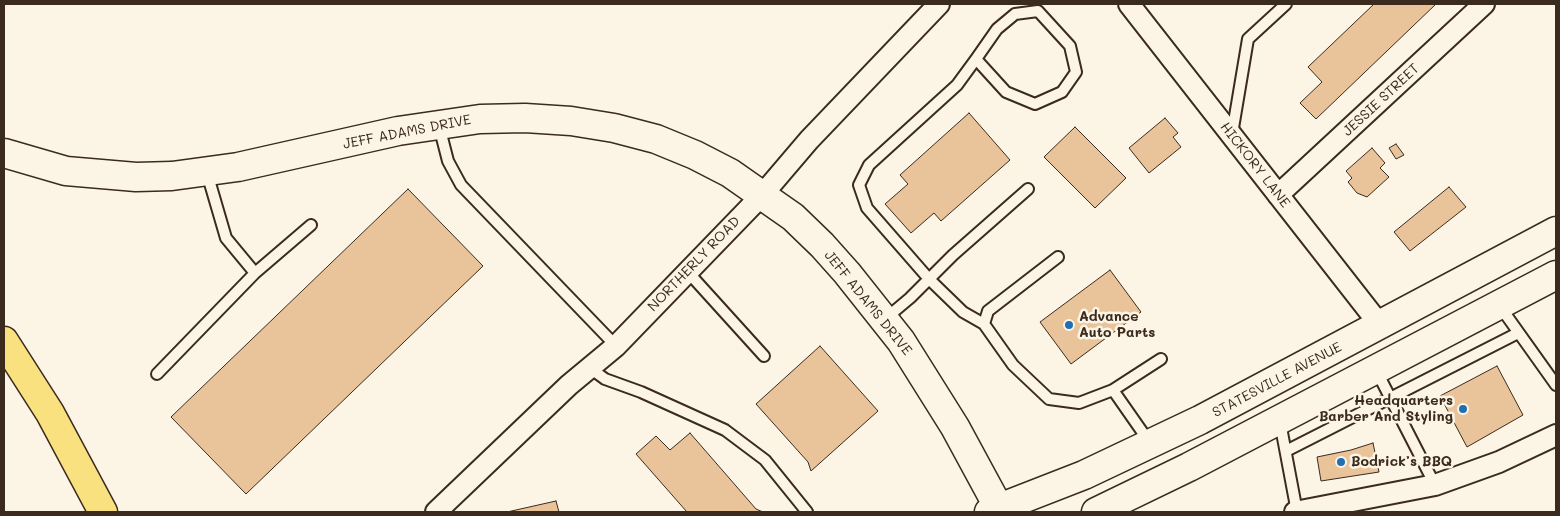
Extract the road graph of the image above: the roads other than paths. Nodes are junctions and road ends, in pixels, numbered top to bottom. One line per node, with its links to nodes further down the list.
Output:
1 (939, 4): 11 (street, NORTHERLY ROAD)
2 (1129, 4): 7 (street, HICKORY LANE)
3 (1286, 4): 7 (lane)
4 (1484, 4): 12 (street, JESSIE STREET)
5 (976, 59): 5 (lane); 19 (lane)
6 (439, 123): 9 (street, JEFF ADAMS DRIVE); 11 (street, JEFF ADAMS DRIVE); 26 (lane)
7 (1232, 135): 12 (street, HICKORY LANE)
8 (4, 153): 9 (street, JEFF ADAMS DRIVE)
9 (207, 172): 17 (lane)
10 (1028, 189): 19 (lane)
11 (762, 194): 16 (street, NORTHERLY ROAD); 21 (street, JEFF ADAMS DRIVE)
12 (1278, 196): 23 (street, HICKORY LANE)
13 (311, 225): 17 (lane)
14 (1556, 231): 23 (street, STATESVILLE AVENUE)
15 (1058, 257): 22 (lane)
16 (687, 271): 26 (street, NORTHERLY ROAD); 27 (lane)
17 (256, 273): 31 (lane)
18 (1556, 275): 20 (street)
19 (929, 279): 21 (lane); 22 (lane)
20 (1499, 305): 24 (lane); 30 (street)
21 (885, 320): 40 (street, JEFF ADAMS DRIVE)
22 (984, 324): 33 (lane)
23 (1380, 326): 37 (street, STATESVILLE AVENUE)
24 (1518, 333): 32 (lane); 34 (lane)
25 (4, 341): 41 (highway)
26 (616, 346): 29 (street, NORTHERLY ROAD)
27 (764, 356)
28 (1160, 359): 33 (lane)
29 (590, 368): 42 (street, NORTHERLY ROAD); 43 (lane)
30 (1376, 369): 34 (lane); 35 (street)
31 (157, 374)
32 (1556, 386)
33 (1114, 390): 37 (lane)
34 (1390, 397): 38 (lane); 39 (lane)
35 (1280, 419): 38 (lane); 44 (street)
36 (1556, 435): 39 (street)
37 (1150, 444): 40 (street, STATESVILLE AVENUE)
38 (1286, 451): 45 (lane)
39 (1435, 484): 45 (street)
40 (996, 511)
41 (103, 512)
42 (436, 512)
43 (807, 512)
44 (1096, 512)
45 (1296, 512)

